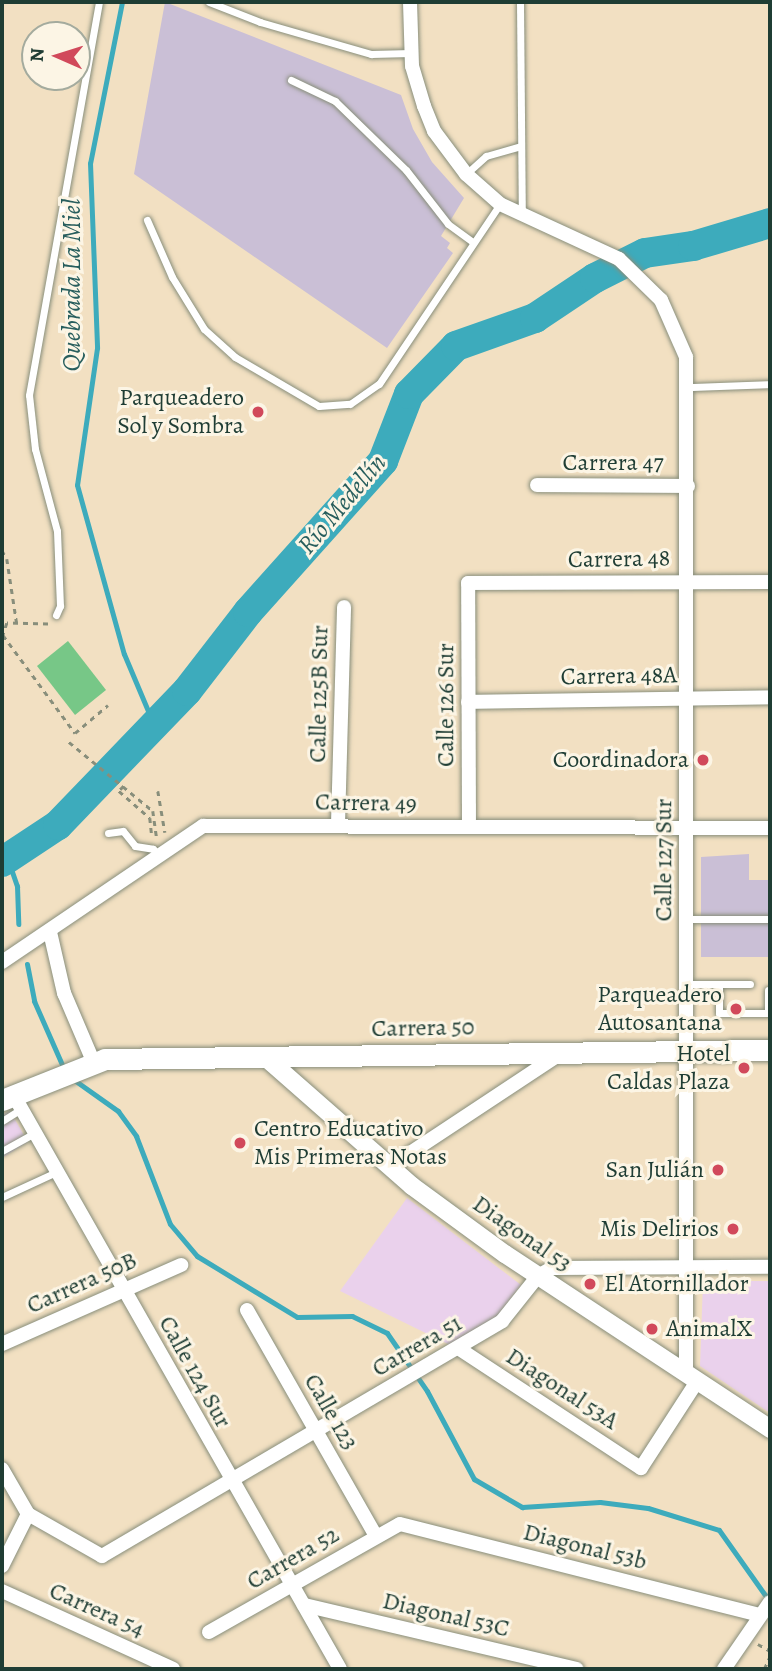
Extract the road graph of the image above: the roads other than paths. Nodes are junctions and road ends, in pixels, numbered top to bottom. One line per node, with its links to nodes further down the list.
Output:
1 (99, 2): 21 (lane)
2 (209, 2): 5 (lane)
3 (410, 2): 5 (street)
4 (520, 2): 7 (lane)
5 (411, 53): 8 (street)
6 (291, 80): 12 (lane)
7 (521, 146): 8 (lane); 10 (lane)
8 (466, 174): 9 (street)
9 (500, 204): 10 (street); 12 (lane)
10 (526, 217): 14 (street, Calle 127 Sur)
11 (147, 220): 12 (lane)
12 (473, 242)
13 (770, 384): 14 (lane)
14 (689, 387): 16 (street, Calle 127 Sur)
15 (537, 485): 16 (street, Carrera 47)
16 (688, 486): 17 (street, Calle 127 Sur)
17 (688, 581): 18 (street, Carrera 48); 19 (street, Carrera 48); 22 (street, Calle 127 Sur)
18 (770, 582)
19 (468, 583): 24 (street, Calle 126 Sur)
20 (344, 607): 25 (street, Calle 125B Sur)
21 (56, 615)
22 (687, 697): 23 (street, Carrera 48A); 24 (street, Carrera 48A); 27 (street, Calle 127 Sur)
23 (770, 697)
24 (468, 702): 26 (street, Calle 126 Sur)
25 (338, 824): 26 (street, Carrera 49); 30 (street, Carrera 49)
26 (469, 827): 27 (street, Carrera 49)
27 (686, 828): 28 (street, Carrera 49); 31 (street, Calle 127 Sur)
28 (770, 828)
29 (108, 833): 30 (lane)
30 (158, 848): 33 (street, Carrera 49)
31 (686, 919): 32 (lane); 35 (street, Calle 127 Sur)
32 (770, 919)
33 (50, 932): 34 (street, Carrera 49); 43 (street)
34 (2, 962)
35 (686, 984): 36 (lane); 39 (street, Calle 127 Sur)
36 (719, 984): 37 (lane); 38 (lane)
37 (750, 984)
38 (768, 990)
39 (686, 1050): 40 (main road, Carrera 50); 41 (main road, Carrera 50); 53 (street, Calle 127 Sur)
40 (770, 1050)
41 (562, 1052): 42 (main road, Carrera 50); 48 (street)
42 (264, 1056): 43 (main road, Carrera 50); 48 (street, Diagonal 53)
43 (86, 1064): 44 (main road)
44 (12, 1101): 45 (lane); 46 (street, Calle 124 Sur)
45 (2, 1121)
46 (35, 1133): 47 (lane); 49 (street, Calle 124 Sur)
47 (2, 1151)
48 (392, 1165): 54 (street, Diagonal 53)
49 (57, 1172): 50 (lane); 55 (street, Calle 124 Sur)
50 (2, 1197)
51 (181, 1265): 55 (street, Carrera 50B)
52 (770, 1267): 53 (street)
53 (686, 1268): 54 (street); 59 (street, Calle 127 Sur)
54 (538, 1276): 58 (street, Carrera 51); 59 (street, Diagonal 53)
55 (123, 1290): 57 (street, Carrera 50B); 63 (street, Calle 124 Sur)
56 (247, 1310): 61 (street, Calle 123)
57 (2, 1344)
58 (458, 1348): 59 (street, Diagonal 53A); 61 (street, Carrera 51)
59 (692, 1377): 60 (street, Diagonal 53)
60 (770, 1429)
61 (316, 1430): 63 (street, Carrera 51); 66 (street, Calle 123)
62 (2, 1469): 64 (street)
63 (230, 1483): 64 (street, Carrera 51); 68 (street, Calle 124 Sur)
64 (28, 1514): 67 (street)
65 (400, 1524): 66 (street, Carrera 52); 71 (street, Diagonal 53b)
66 (376, 1536): 68 (street, Carrera 52)
67 (2, 1566)
68 (291, 1584): 70 (street, Calle 124 Sur); 72 (street, Carrera 52)
69 (2, 1591): 73 (street, Carrera 54)
70 (304, 1605): 74 (street, Calle 124 Sur); 75 (street, Diagonal 53C)
71 (765, 1609): 76 (street)
72 (209, 1632)
73 (173, 1669)
74 (340, 1669)
75 (577, 1669)
76 (724, 1669)

